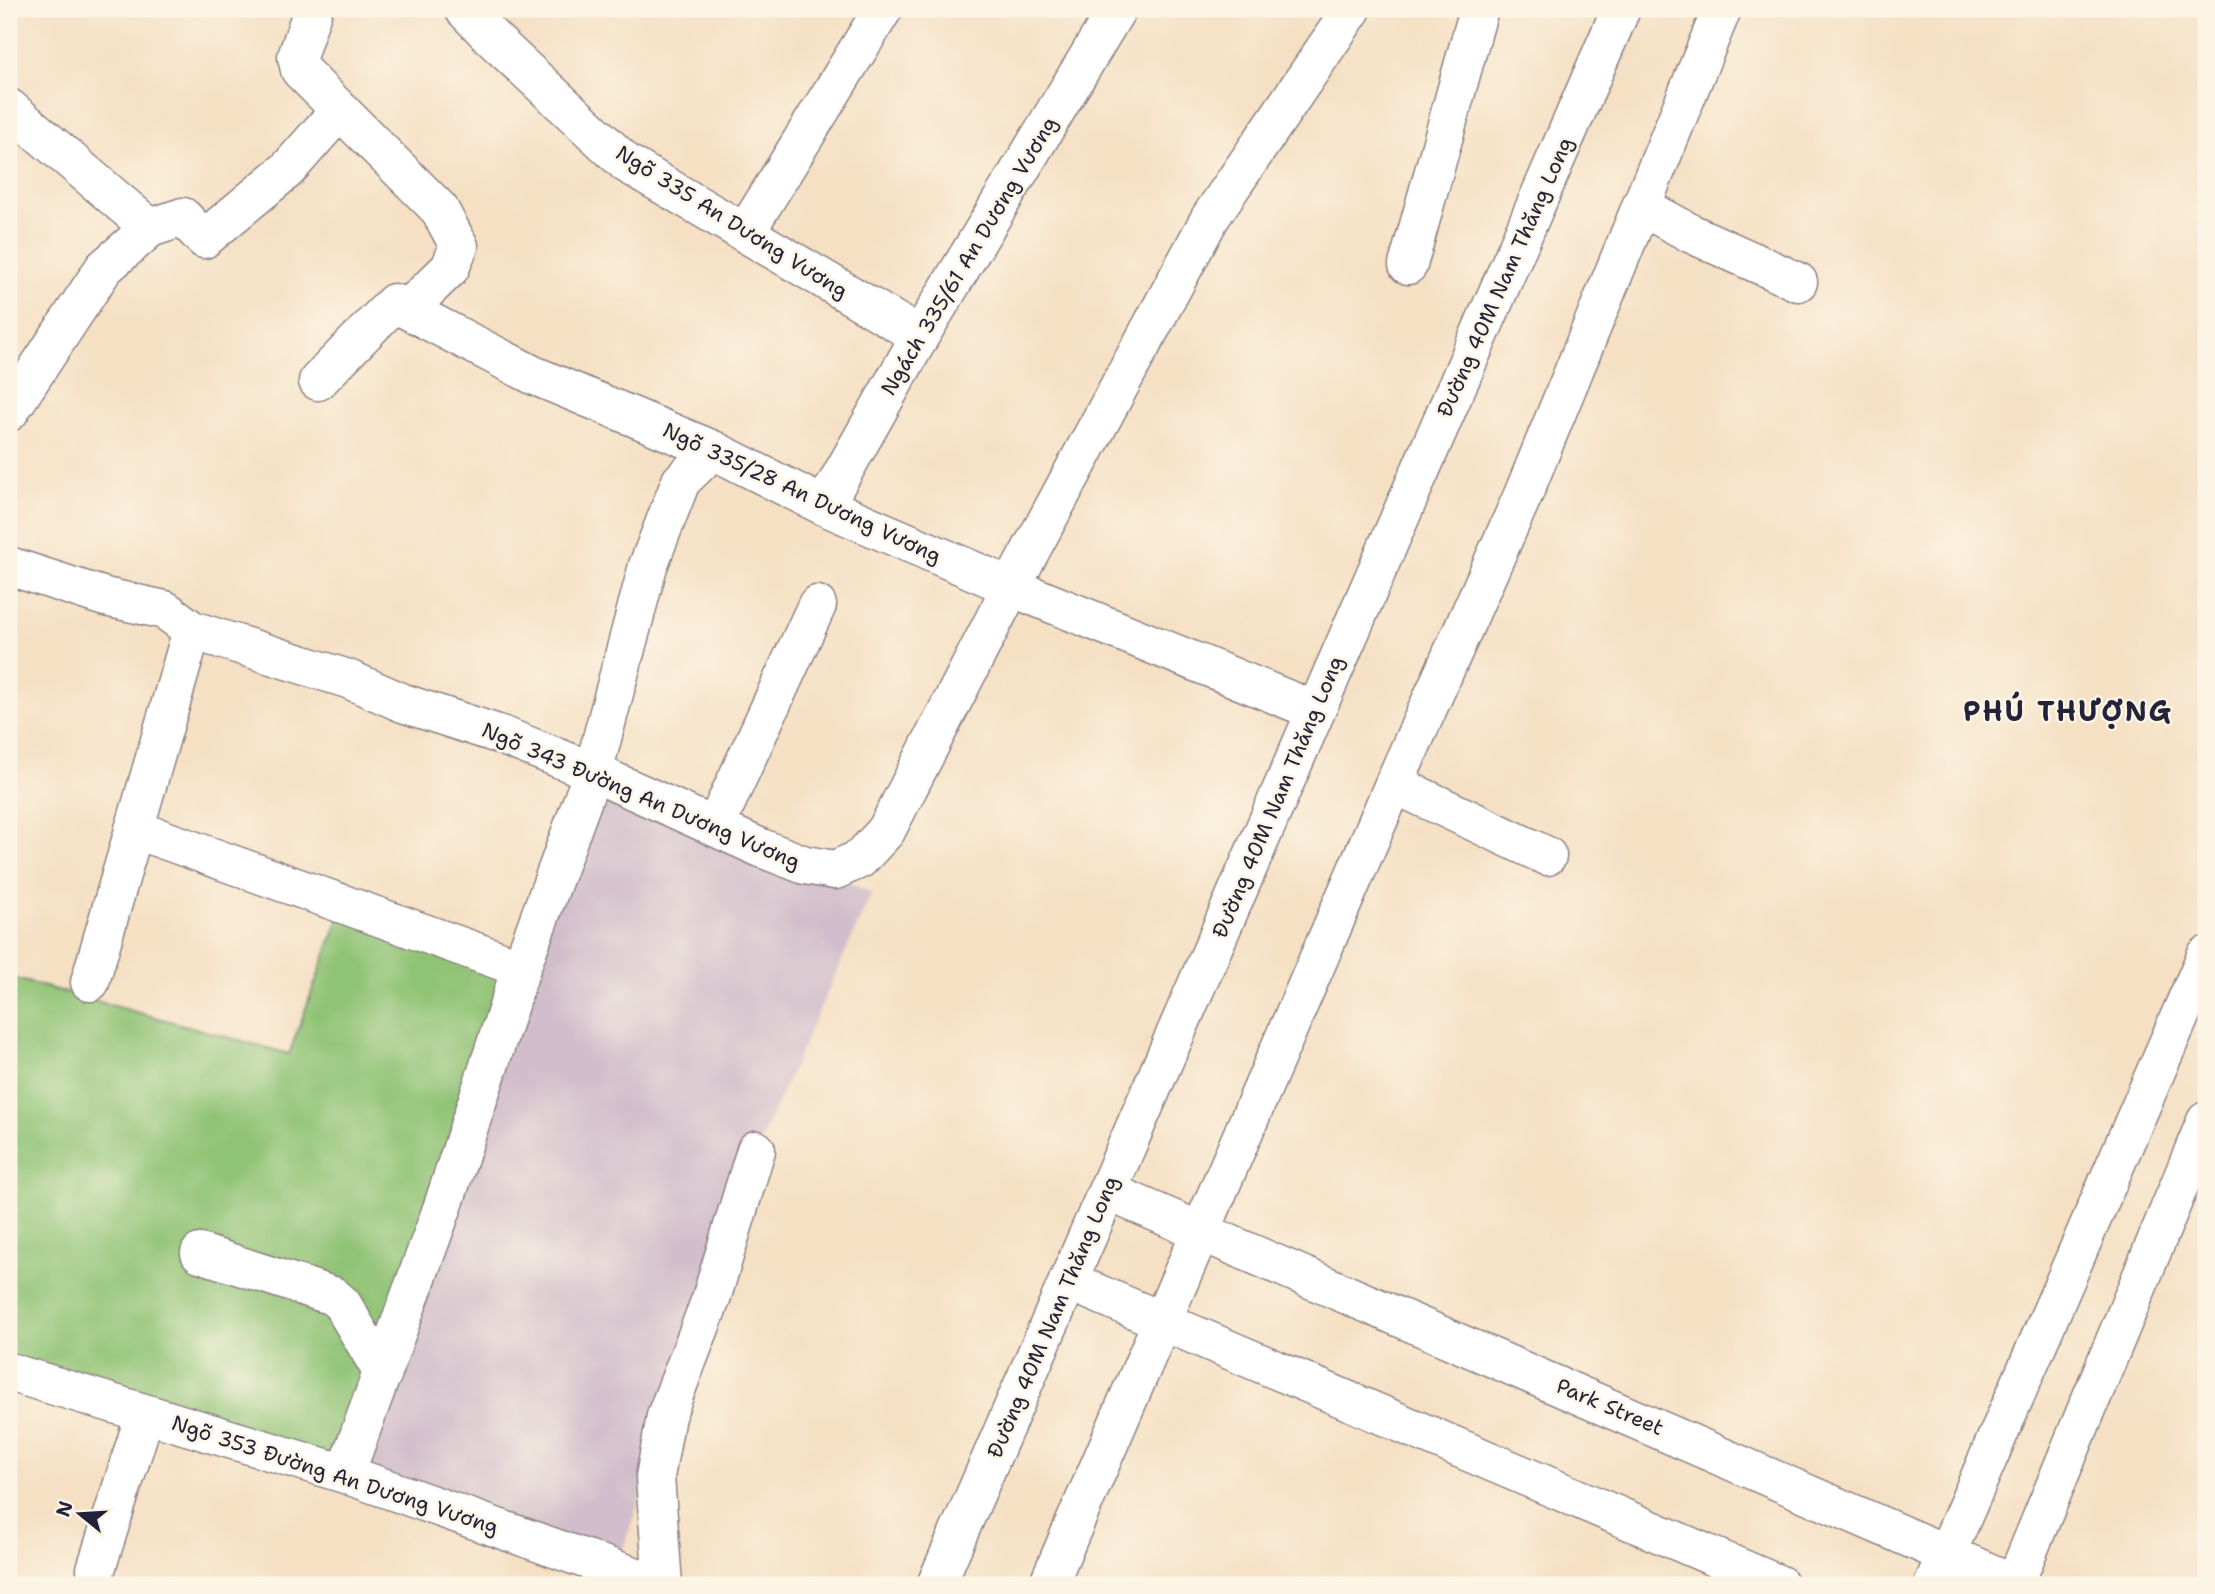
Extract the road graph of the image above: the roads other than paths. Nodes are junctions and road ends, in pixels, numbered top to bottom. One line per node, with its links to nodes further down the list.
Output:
1 (313, 9): 10 (street)
2 (464, 9): 13 (street, Ngõ 335 An Dương Vương)
3 (883, 9): 13 (street)
4 (1117, 9): 17 (street, Ngách 335/61 An Dương Vương)
5 (1352, 9): 23 (street, Ngõ 343 Đường An Dương Vương)
6 (1479, 9): 14 (street)
7 (1622, 9): 26 (street, Đường 40M Nam Thăng Long)
8 (1722, 9): 11 (street)
9 (9, 108): 12 (street)
10 (339, 111): 12 (street); 16 (street)
11 (1641, 206): 15 (street); 28 (street)
12 (150, 228): 19 (street)
13 (745, 233): 17 (street, Ngõ 335 An Dương Vương)
14 (1408, 265)
15 (1797, 282)
16 (408, 309): 18 (street); 20 (street, Ngõ 335/28 An Dương Vương)
17 (920, 336): 21 (street, Ngách 335/61 An Dương Vương)
18 (318, 381)
19 (9, 412)
20 (713, 450): 21 (street, Ngõ 335/28 An Dương Vương); 27 (street)
21 (824, 506): 23 (street, Ngõ 335/28 An Dương Vương)
22 (9, 566): 25 (street, Ngõ 343 Đường An Dương Vương)
23 (1011, 587): 26 (street, Ngõ 335/28 An Dương Vương); 29 (street, Ngõ 343 Đường An Dương Vương)
24 (817, 605): 29 (street)
25 (192, 630): 27 (street, Ngõ 343 Đường An Dương Vương); 30 (street)
26 (1316, 710): 37 (street, Đường 40M Nam Thăng Long)
27 (593, 772): 29 (street, Ngõ 343 Đường An Dương Vương); 33 (street)
28 (1394, 785): 31 (street); 38 (street)
29 (715, 827)
30 (134, 830): 33 (street); 34 (street)
31 (1547, 856)
32 (2206, 956): 47 (street)
33 (521, 968): 43 (street)
34 (90, 982)
35 (2202, 1143): 52 (street)
36 (756, 1150): 48 (street)
37 (1107, 1191): 38 (street, Park Street); 40 (street, Đường 40M Nam Thăng Long)
38 (1201, 1231): 41 (street); 47 (street, Park Street)
39 (200, 1253): 43 (street)
40 (1068, 1281): 41 (street); 49 (street, Đường 40M Nam Thăng Long)
41 (1162, 1322): 50 (street); 51 (street)
42 (9, 1372): 44 (street, Ngõ 353 Đường An Dương Vương)
43 (383, 1373): 45 (street)
44 (145, 1414): 45 (street, Ngõ 353 Đường An Dương Vương); 46 (street)
45 (345, 1474): 48 (street, Ngõ 353 Đường An Dương Vương)
46 (96, 1569)
47 (1940, 1570): 52 (street, Park Street)
48 (661, 1585)
49 (936, 1585)
50 (1048, 1585)
51 (1780, 1585)
52 (2016, 1585)

